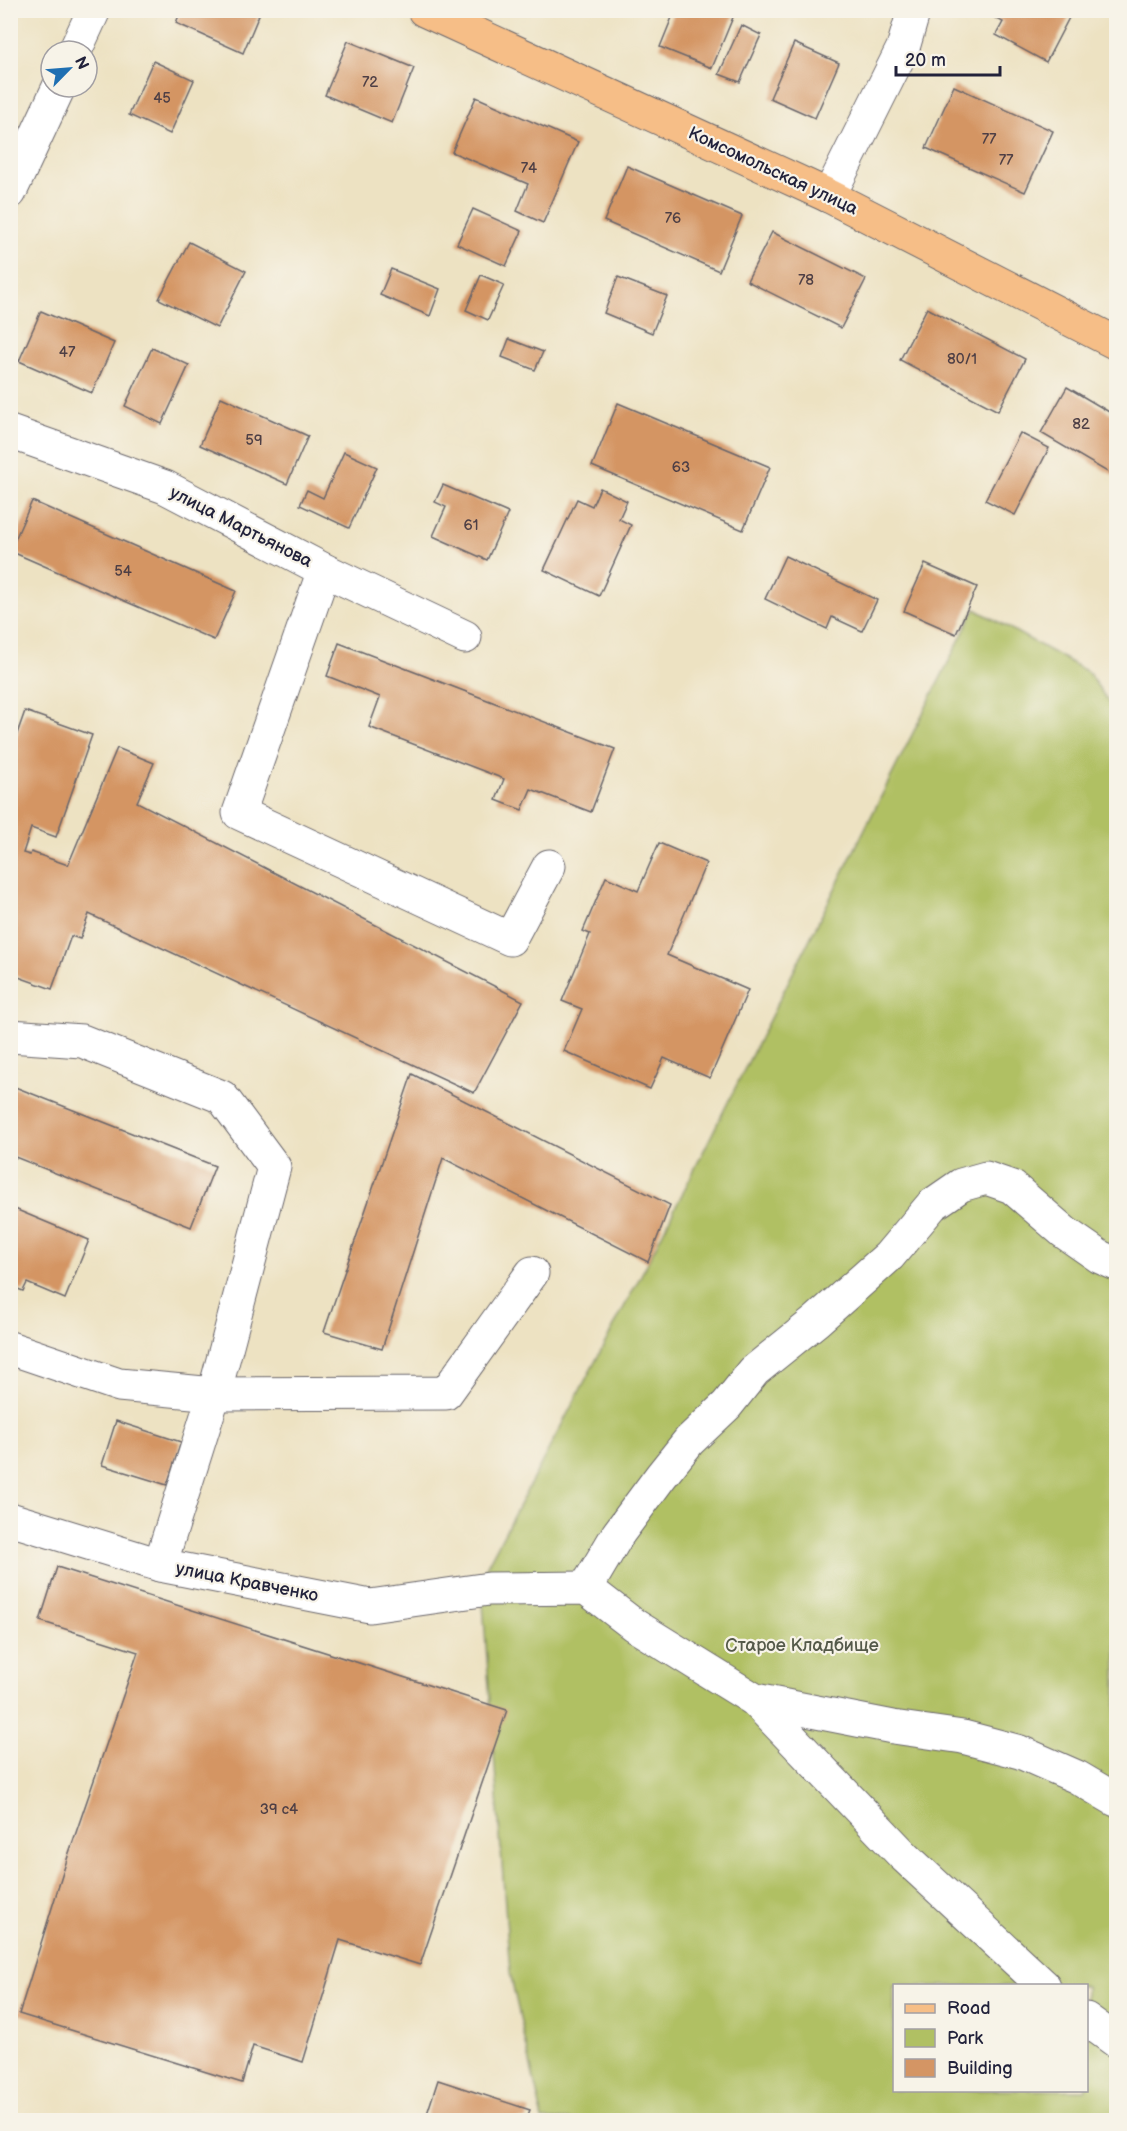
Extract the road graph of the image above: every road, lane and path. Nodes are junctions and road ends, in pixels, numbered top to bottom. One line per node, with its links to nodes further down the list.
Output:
1 (94, 10): 4 (street)
2 (424, 10): 7 (main road, Комсомольская улица)
3 (914, 10): 7 (street)
4 (81, 39)
5 (53, 99): 6 (street)
6 (10, 192)
7 (830, 196): 8 (main road, Комсомольская улица)
8 (1116, 343)
9 (10, 432): 10 (street, улица Мартьянова)
10 (324, 570): 11 (street, улица Мартьянова); 12 (street)
11 (465, 637)
12 (549, 866)
13 (10, 1036): 17 (street)
14 (1116, 1264): 20 (street)
15 (532, 1273): 17 (street)
16 (10, 1348): 17 (street)
17 (214, 1394): 19 (street)
18 (10, 1519): 19 (street, улица Кравченко)
19 (160, 1564): 20 (street, улица Кравченко)
20 (586, 1588): 21 (street)
21 (755, 1700): 22 (street); 23 (street)
22 (1116, 1800)
23 (1042, 1984)
24 (1088, 2020): 25 (street)
25 (1116, 2041)

